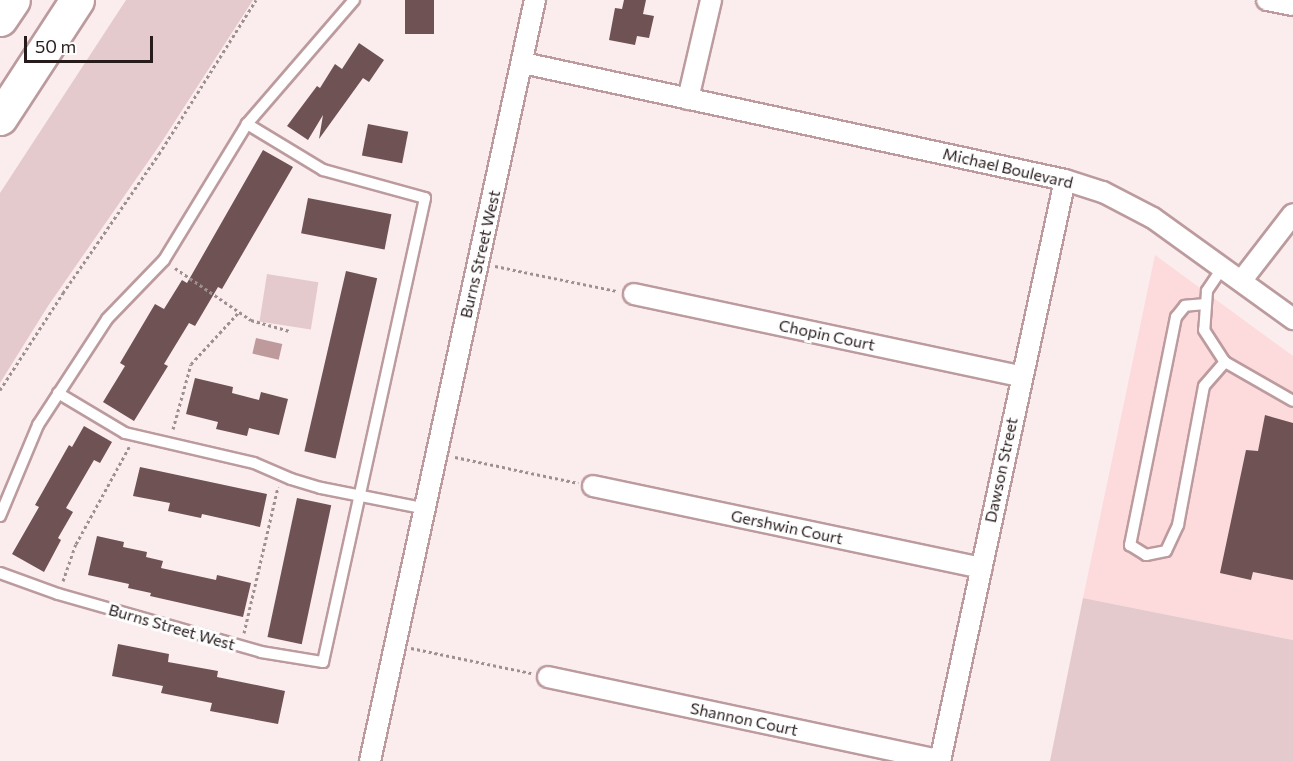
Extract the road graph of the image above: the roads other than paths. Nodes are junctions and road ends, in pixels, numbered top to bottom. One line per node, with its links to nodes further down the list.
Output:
1 (13, 0): 8 (highway)
2 (77, 0): 11 (highway)
3 (354, 0): 12 (lane)
4 (535, 0): 9 (street, Burns Street West)
5 (711, 0): 10 (street)
6 (1267, 0): 7 (street)
7 (1293, 5)
8 (0, 19)
9 (523, 63): 10 (street, Michael Boulevard); 26 (street, Burns Street West)
10 (688, 99): 13 (street, Michael Boulevard)
11 (0, 118)
12 (247, 124): 22 (lane); 25 (lane, Burns Street West)
13 (1065, 180): 15 (street, Michael Boulevard); 21 (street, Dawson Street)
14 (1293, 214): 16 (street)
15 (1223, 267): 16 (street, Michael Boulevard); 18 (lane)
16 (1242, 280): 19 (street, Michael Boulevard)
17 (634, 294): 21 (street, Chopin Court)
18 (1206, 304): 20 (lane); 20 (lane)
19 (1293, 319)
20 (1225, 362): 23 (lane)
21 (1021, 376): 28 (street, Dawson Street)
22 (58, 393): 25 (lane); 27 (lane)
23 (1293, 401)
24 (593, 486): 28 (street, Gershwin Court)
25 (361, 498): 26 (lane); 29 (lane, Burns Street West)
26 (422, 508): 31 (street, Burns Street West)
27 (0, 516)
28 (981, 568): 32 (street, Dawson Street)
29 (0, 573)
30 (548, 677): 32 (street, Shannon Court)
31 (369, 761)
32 (940, 761)

